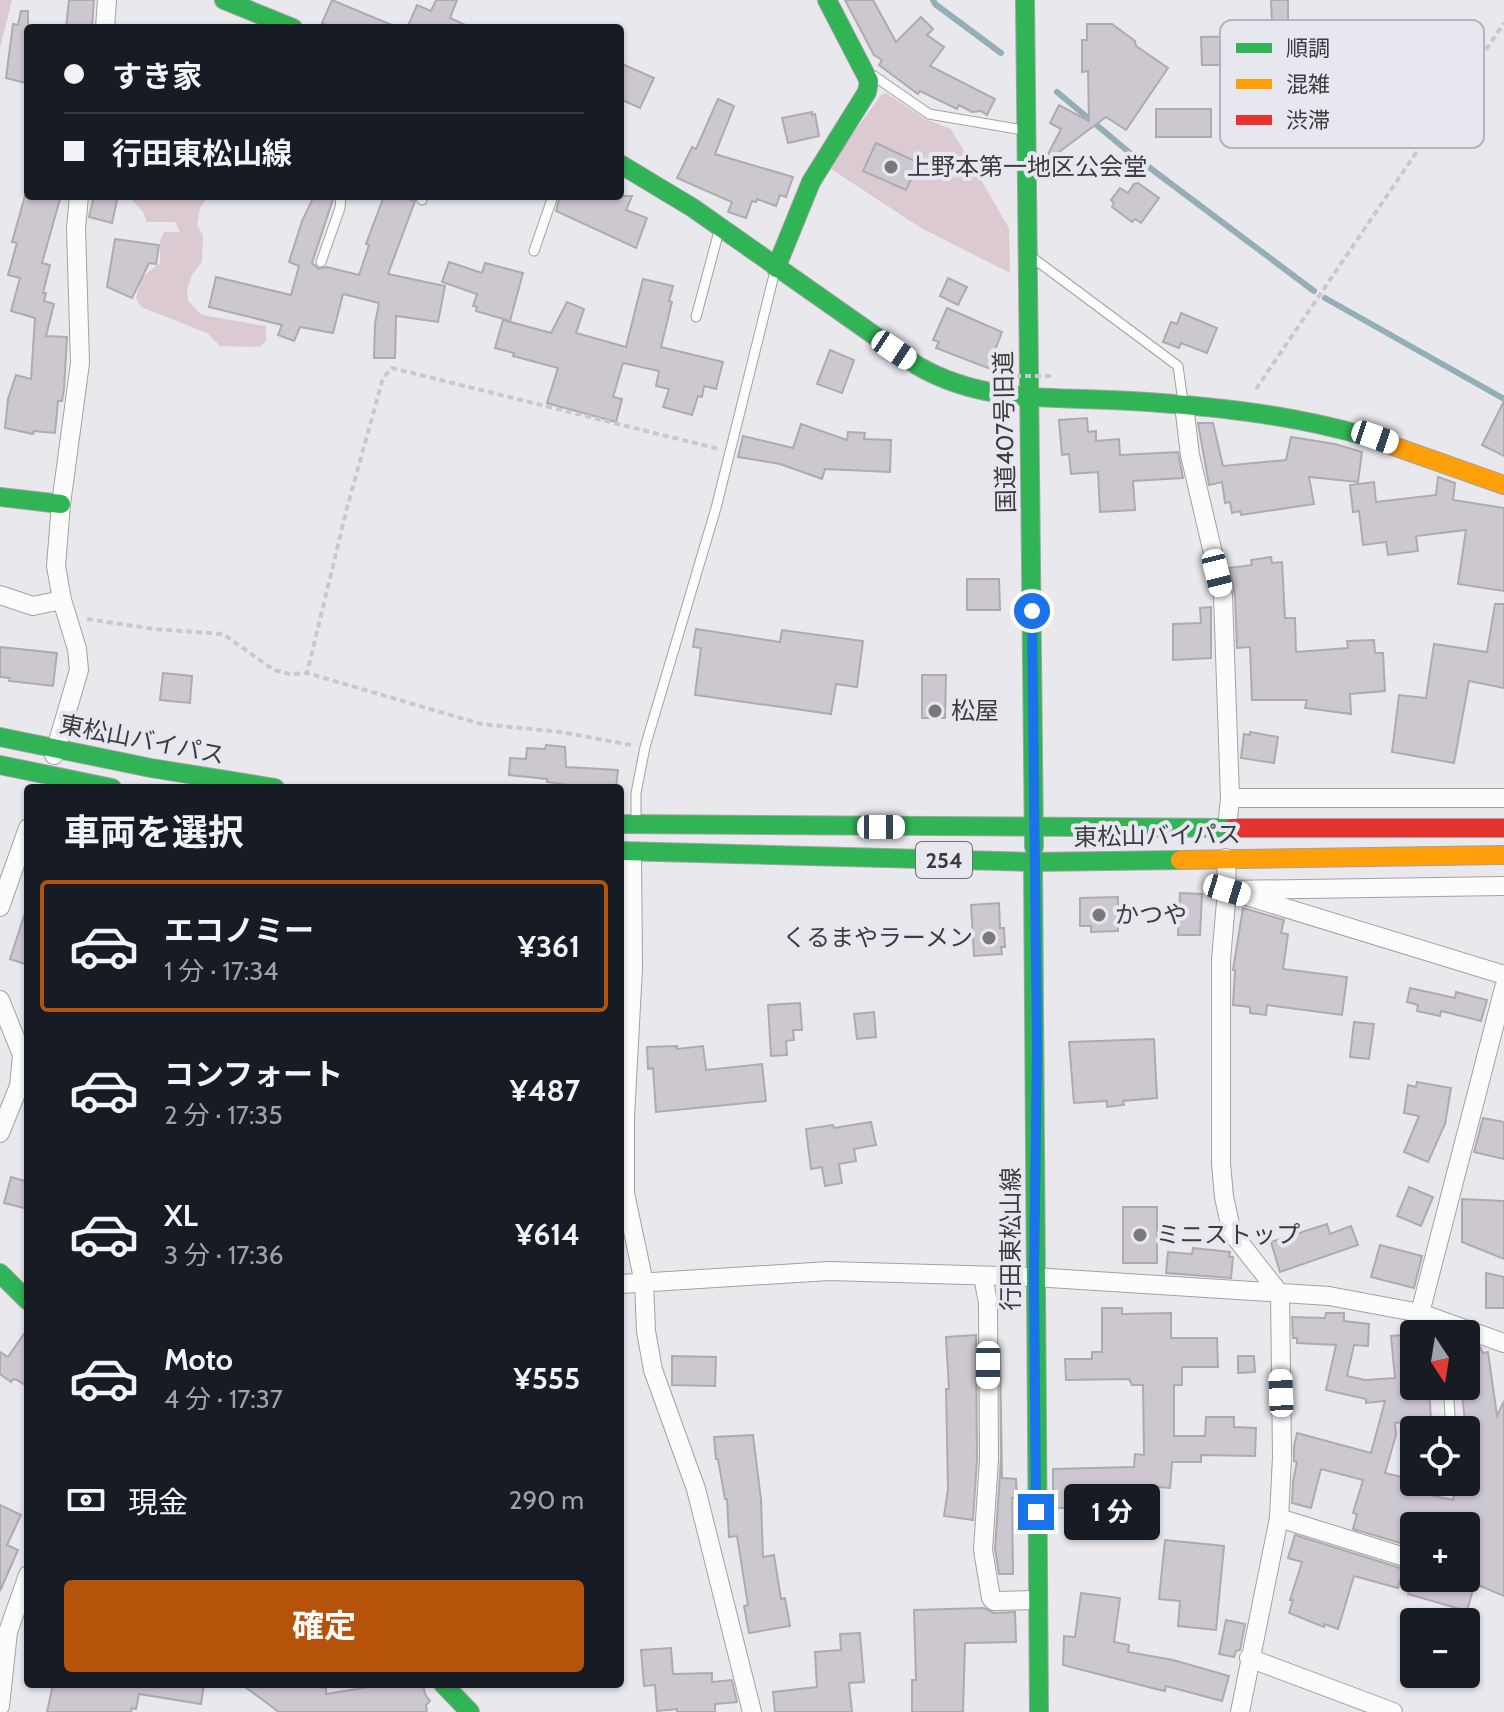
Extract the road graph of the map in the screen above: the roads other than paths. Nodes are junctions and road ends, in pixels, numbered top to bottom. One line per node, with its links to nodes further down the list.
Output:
1 (107, 0): 5 (street)
2 (224, 0): 6 (main road)
3 (827, 0): 7 (main road)
4 (1025, 0): 8 (main road, 国道407号旧道)
5 (105, 24)
6 (283, 24)
7 (864, 70): 8 (lane); 17 (main road)
8 (1026, 131): 15 (main road, 国道407号旧道)
9 (624, 166): 13 (main road)
10 (79, 200): 23 (street)
11 (341, 200): 16 (lane)
12 (552, 200): 14 (lane)
13 (720, 227): 17 (main road); 18 (lane)
14 (534, 251)
15 (1027, 254): 19 (main road, 国道407号旧道); 20 (lane)
16 (321, 262)
17 (776, 268): 19 (main road); 34 (lane)
18 (696, 317)
19 (1029, 398): 20 (main road); 35 (main road, 国道407号旧道)
20 (1184, 405): 21 (main road); 32 (street)
21 (1504, 485)
22 (0, 497): 23 (main road)
23 (61, 504): 25 (street)
24 (0, 595): 25 (street)
25 (65, 608): 27 (street)
26 (0, 737): 27 (main road, 東松山バイパス)
27 (57, 749): 29 (street); 31 (main road, 東松山バイパス)
28 (0, 765): 29 (main road)
29 (45, 781): 30 (main road)
30 (74, 784)
31 (250, 784)
32 (1230, 798): 33 (street); 36 (street)
33 (1504, 798)
34 (628, 825): 35 (main road, 東松山バイパス / 254)
35 (1035, 828): 36 (main road, 東松山バイパス / 254); 42 (main road, 国道407号旧道)
36 (1227, 828): 37 (main road, 東松山バイパス / 254)
37 (1504, 828)
38 (24, 846): 45 (street)
39 (626, 852): 42 (main road, 東松山バイパス / 254); 46 (street)
40 (1504, 855): 41 (main road, 東松山バイパス / 254)
41 (1226, 858): 42 (main road, 東松山バイパス / 254); 44 (street)
42 (1033, 862): 53 (main road, 行田東松山線)
43 (1504, 886): 44 (street)
44 (1227, 890): 47 (street); 56 (street)
45 (0, 907)
46 (626, 968): 54 (street)
47 (1504, 975)
48 (1504, 988): 58 (street)
49 (0, 1000): 50 (street)
50 (0, 1133)
51 (0, 1273): 57 (main road)
52 (983, 1276): 53 (street); 54 (street); 65 (street)
53 (1034, 1277): 56 (street); 65 (main road, 行田東松山線)
54 (644, 1283): 55 (street); 71 (street)
55 (624, 1284)
56 (1280, 1294): 58 (street); 62 (street)
57 (24, 1297)
58 (1420, 1313): 59 (street)
59 (1431, 1320)
60 (1480, 1337): 61 (street)
61 (1504, 1343)
62 (1279, 1518): 63 (street); 67 (street)
63 (1400, 1556)
64 (24, 1584): 66 (street)
65 (1036, 1600): 72 (main road, 行田東松山線)
66 (4, 1631): 69 (street)
67 (1249, 1658): 73 (street); 74 (street)
68 (447, 1688): 70 (main road)
69 (0, 1706)
70 (470, 1712)
71 (752, 1712)
72 (1039, 1712)
73 (1240, 1712)
74 (1393, 1712)

